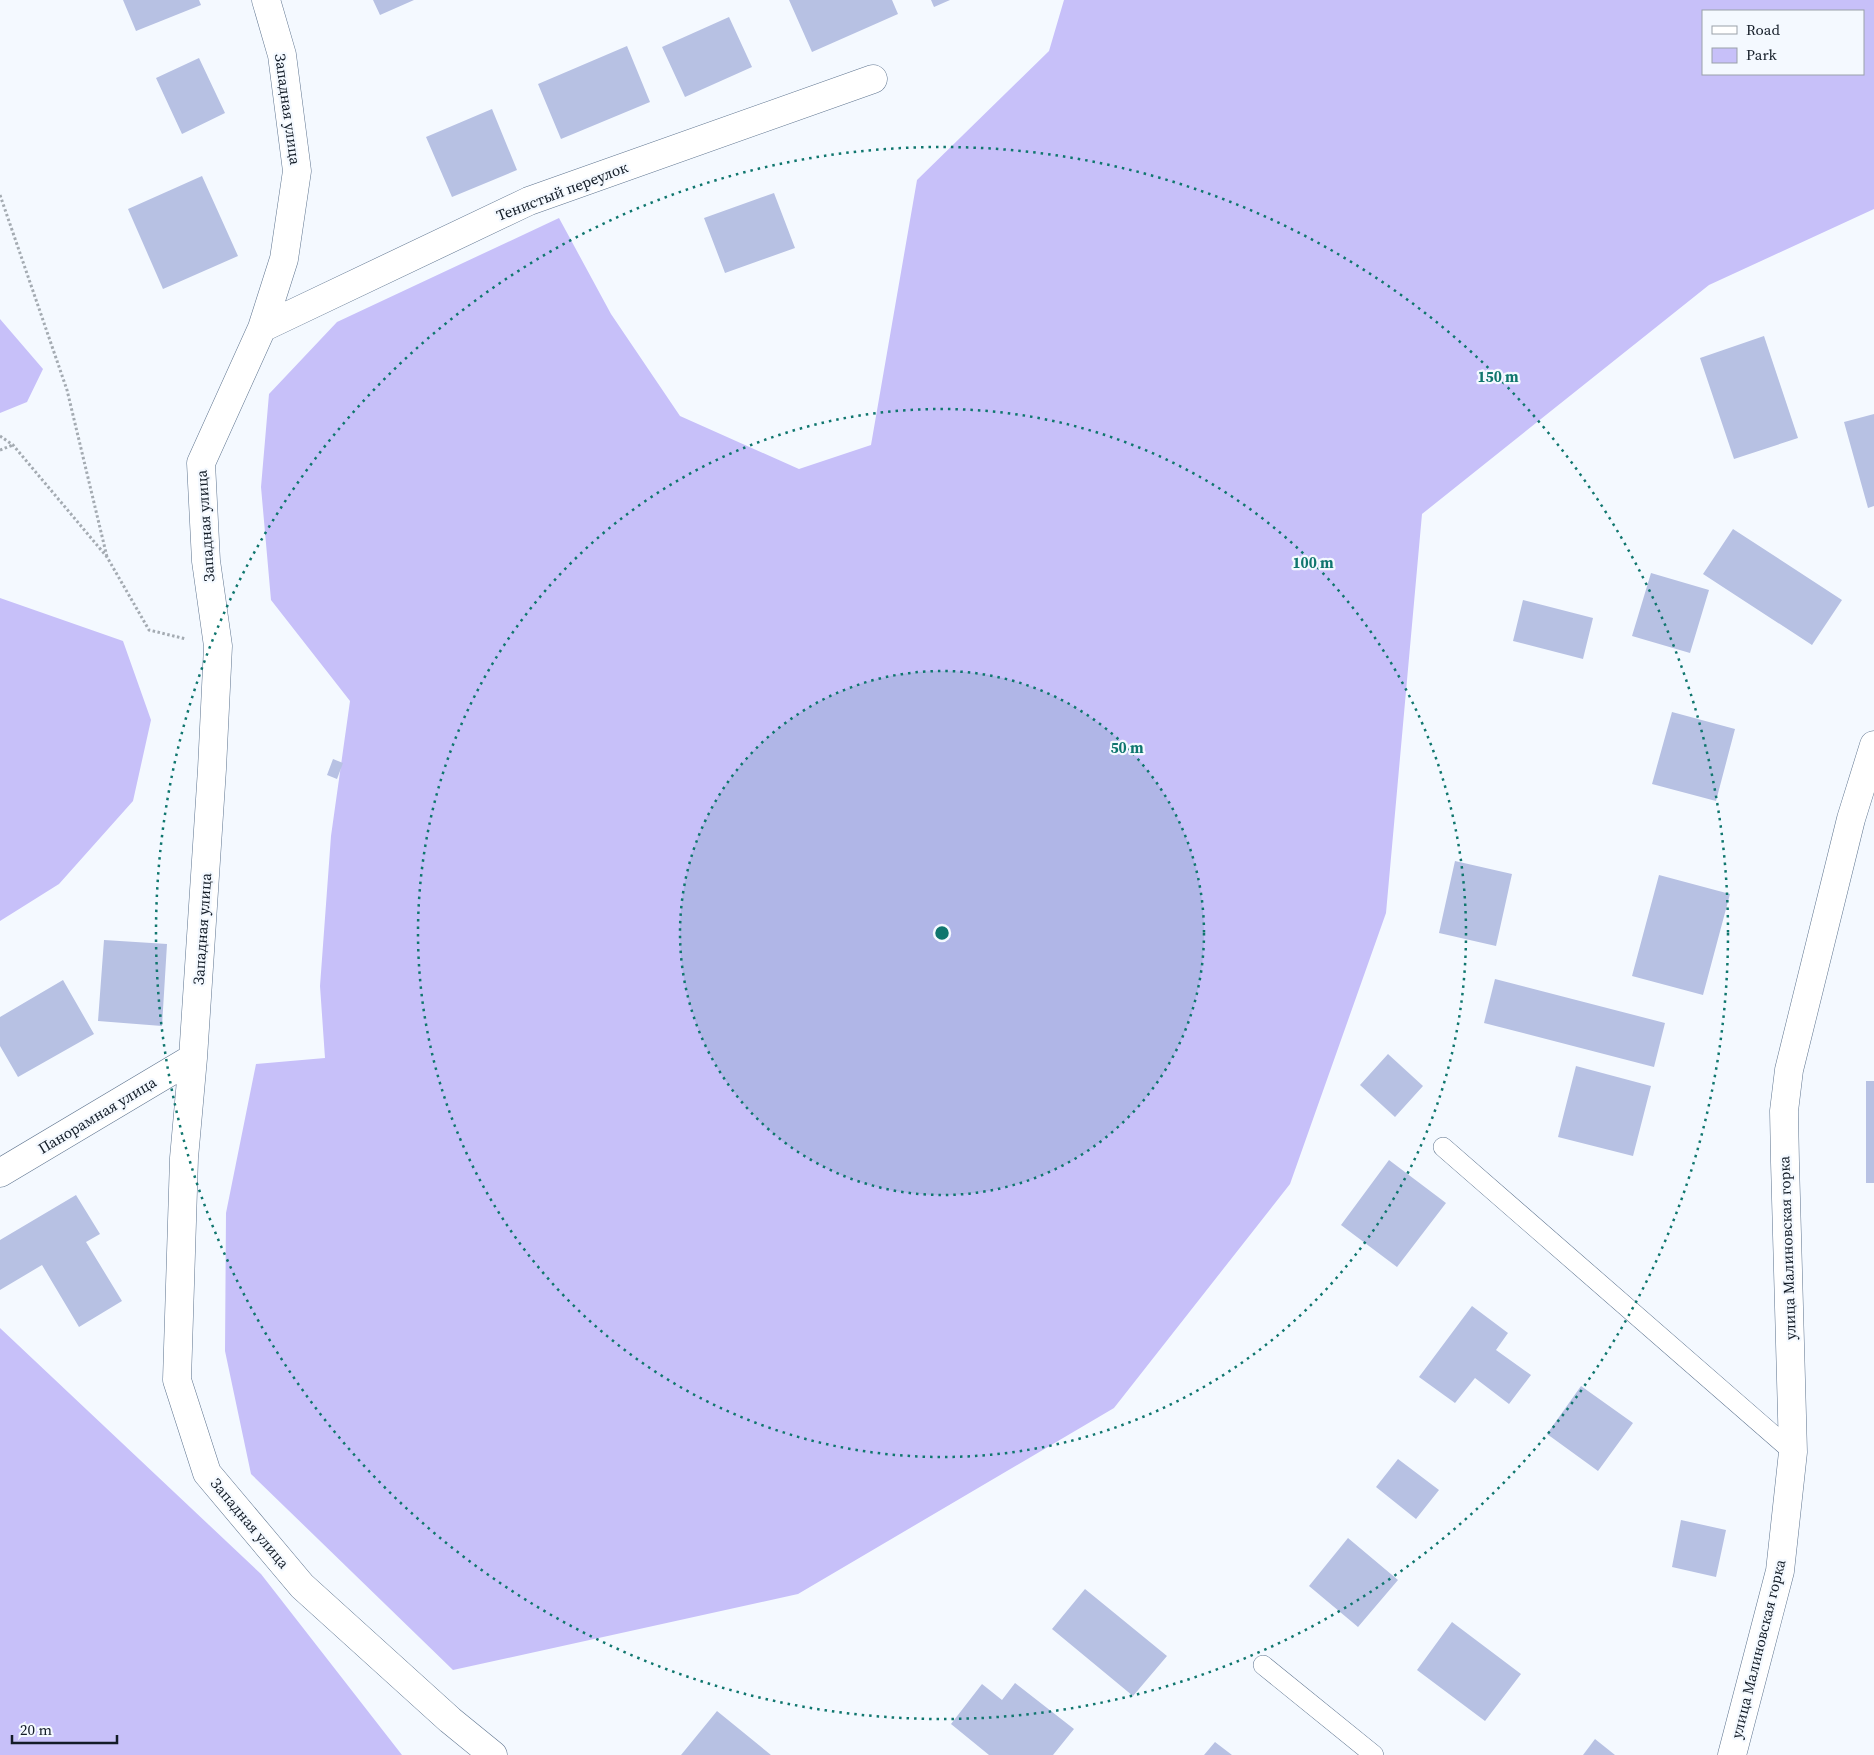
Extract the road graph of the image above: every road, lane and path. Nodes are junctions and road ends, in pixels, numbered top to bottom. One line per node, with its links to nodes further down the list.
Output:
1 (266, 0): 4 (street, Западная улица)
2 (873, 79): 4 (street, Тенистый переулок)
3 (0, 195): 8 (path)
4 (262, 328): 9 (street, Западная улица)
5 (0, 436): 6 (path)
6 (14, 445): 7 (path); 8 (path)
7 (0, 450)
8 (107, 557): 9 (path)
9 (218, 646): 11 (street, Западная улица)
10 (1874, 745): 14 (street, улица Малиновская горка)
11 (193, 1058): 13 (street, Панорамная улица); 16 (street, Западная улица)
12 (1443, 1147): 14 (lane)
13 (0, 1173)
14 (1793, 1452): 18 (street, улица Малиновская горка)
15 (1262, 1665): 17 (lane)
16 (494, 1755)
17 (1374, 1755)
18 (1732, 1755)

